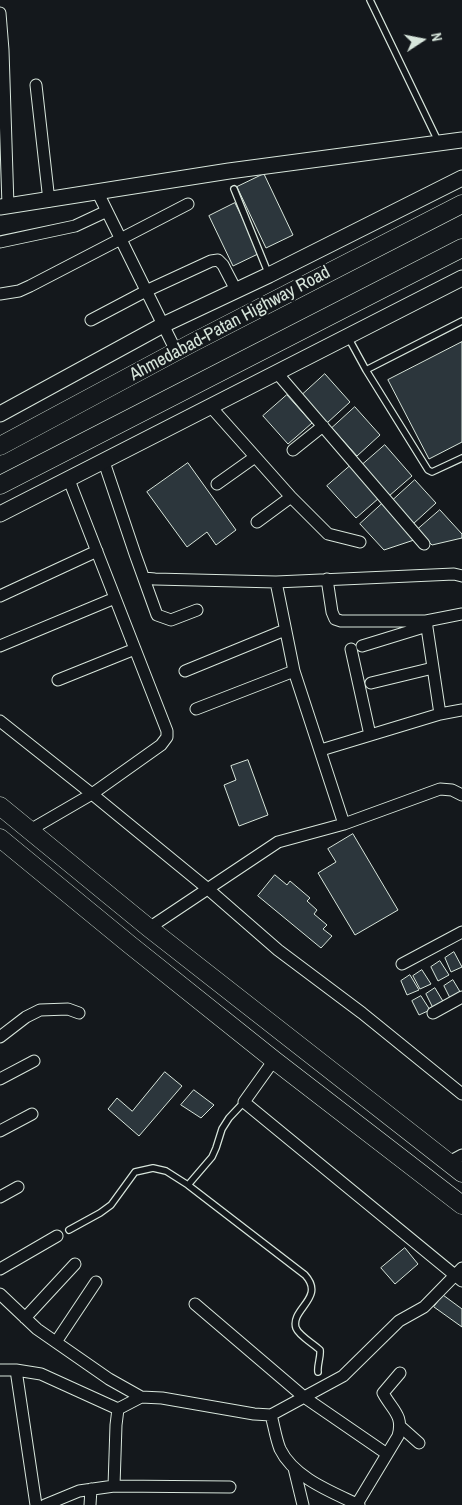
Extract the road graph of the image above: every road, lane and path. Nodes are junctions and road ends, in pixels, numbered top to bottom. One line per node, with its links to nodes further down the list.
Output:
1 (370, 0): 6 (lane)
2 (0, 14): 4 (street)
3 (36, 85): 11 (street)
4 (2, 103): 7 (street)
5 (462, 140): 6 (street)
6 (439, 143): 10 (street)
7 (3, 154): 14 (street)
8 (462, 178): 19 (street)
9 (234, 189): 19 (lane)
10 (98, 192): 11 (street); 15 (street)
11 (49, 201): 14 (street)
12 (188, 204): 16 (street)
13 (462, 204): 28 (main road, Ahmedabad-Patan Highway Road)
14 (4, 207)
15 (107, 212): 16 (street); 17 (street)
16 (121, 239): 22 (street); 23 (street)
17 (0, 242)
18 (462, 248): 41 (main road)
19 (269, 275): 21 (street)
20 (462, 278): 27 (street)
21 (236, 290): 22 (street); 26 (street)
22 (146, 291): 24 (street); 26 (street)
23 (0, 294)
24 (91, 320)
25 (462, 321): 29 (lane)
26 (163, 325): 28 (street); 32 (street)
27 (348, 337): 29 (lane); 30 (street)
28 (176, 351): 34 (main road, Ahmedabad-Patan Highway Road)
29 (366, 370): 37 (lane)
30 (277, 373): 31 (street); 33 (street)
31 (211, 407): 36 (street); 38 (street)
32 (0, 414)
33 (323, 426): 35 (street); 46 (street)
34 (0, 446)
35 (294, 450)
36 (255, 457): 40 (street); 42 (street)
37 (462, 458)
38 (104, 462): 39 (street); 49 (street)
39 (68, 480): 43 (street); 47 (street)
40 (217, 484)
41 (0, 485)
42 (291, 497): 44 (street); 45 (street)
43 (0, 514)
44 (257, 522)
45 (360, 542)
46 (424, 544)
47 (97, 551): 52 (street); 53 (street)
48 (462, 576): 50 (street)
49 (144, 578): 51 (street); 54 (street)
50 (327, 579): 51 (street); 56 (street)
51 (276, 582): 57 (street)
52 (0, 596)
53 (115, 598): 58 (street); 59 (street)
54 (197, 610)
55 (462, 614): 56 (street)
56 (426, 623): 60 (street); 69 (street)
57 (285, 630): 61 (street); 62 (street)
58 (0, 646)
59 (135, 649): 63 (street); 71 (street)
60 (433, 668): 64 (street); 67 (street)
61 (185, 671)
62 (294, 671): 65 (street); 70 (street)
63 (58, 680)
64 (371, 683)
65 (196, 709)
66 (462, 710): 67 (street)
67 (440, 714): 69 (street)
68 (0, 721): 71 (street)
69 (370, 735): 70 (street)
70 (321, 750): 74 (street)
71 (92, 794): 75 (street); 77 (street)
72 (462, 795): 74 (street)
73 (0, 806): 75 (main road)
74 (344, 824): 77 (street)
75 (30, 830): 78 (main road)
76 (1, 841): 85 (main road)
77 (208, 889): 78 (street); 88 (street)
78 (149, 928): 92 (main road)
79 (462, 932): 80 (street)
80 (402, 964)
81 (462, 997): 83 (street)
82 (79, 1012): 84 (street)
83 (433, 1013)
84 (0, 1037)
85 (274, 1060): 89 (street); 96 (main road)
86 (34, 1062): 87 (street)
87 (0, 1079)
88 (462, 1094)
89 (244, 1102): 93 (lane); 101 (street)
90 (32, 1114): 91 (street)
91 (0, 1131)
92 (458, 1163)
93 (188, 1185): 97 (lane); 109 (lane)
94 (18, 1187): 95 (street)
95 (0, 1197)
96 (462, 1205)
97 (69, 1230)
98 (57, 1236): 100 (street)
99 (75, 1264): 105 (street)
100 (0, 1269)
101 (459, 1274): 112 (street)
102 (96, 1282): 106 (street)
103 (0, 1294): 105 (street)
104 (196, 1304): 112 (street)
105 (25, 1318): 106 (street)
106 (56, 1342): 111 (street)
107 (0, 1370): 108 (street)
108 (16, 1370): 113 (street); 123 (street)
109 (318, 1372)
110 (400, 1373): 115 (street)
111 (141, 1397): 113 (street); 114 (street)
112 (304, 1397): 114 (street); 117 (street)
113 (118, 1409): 119 (street)
114 (271, 1415): 118 (street)
115 (401, 1427): 116 (street); 117 (street)
116 (419, 1443)
117 (387, 1454): 122 (street)
118 (294, 1468): 122 (street); 126 (street)
119 (114, 1486): 120 (street); 121 (street)
120 (230, 1488)
121 (92, 1489): 124 (street); 125 (street)
122 (358, 1504)
123 (36, 1505)
124 (45, 1505)
125 (90, 1505)
126 (303, 1505)

